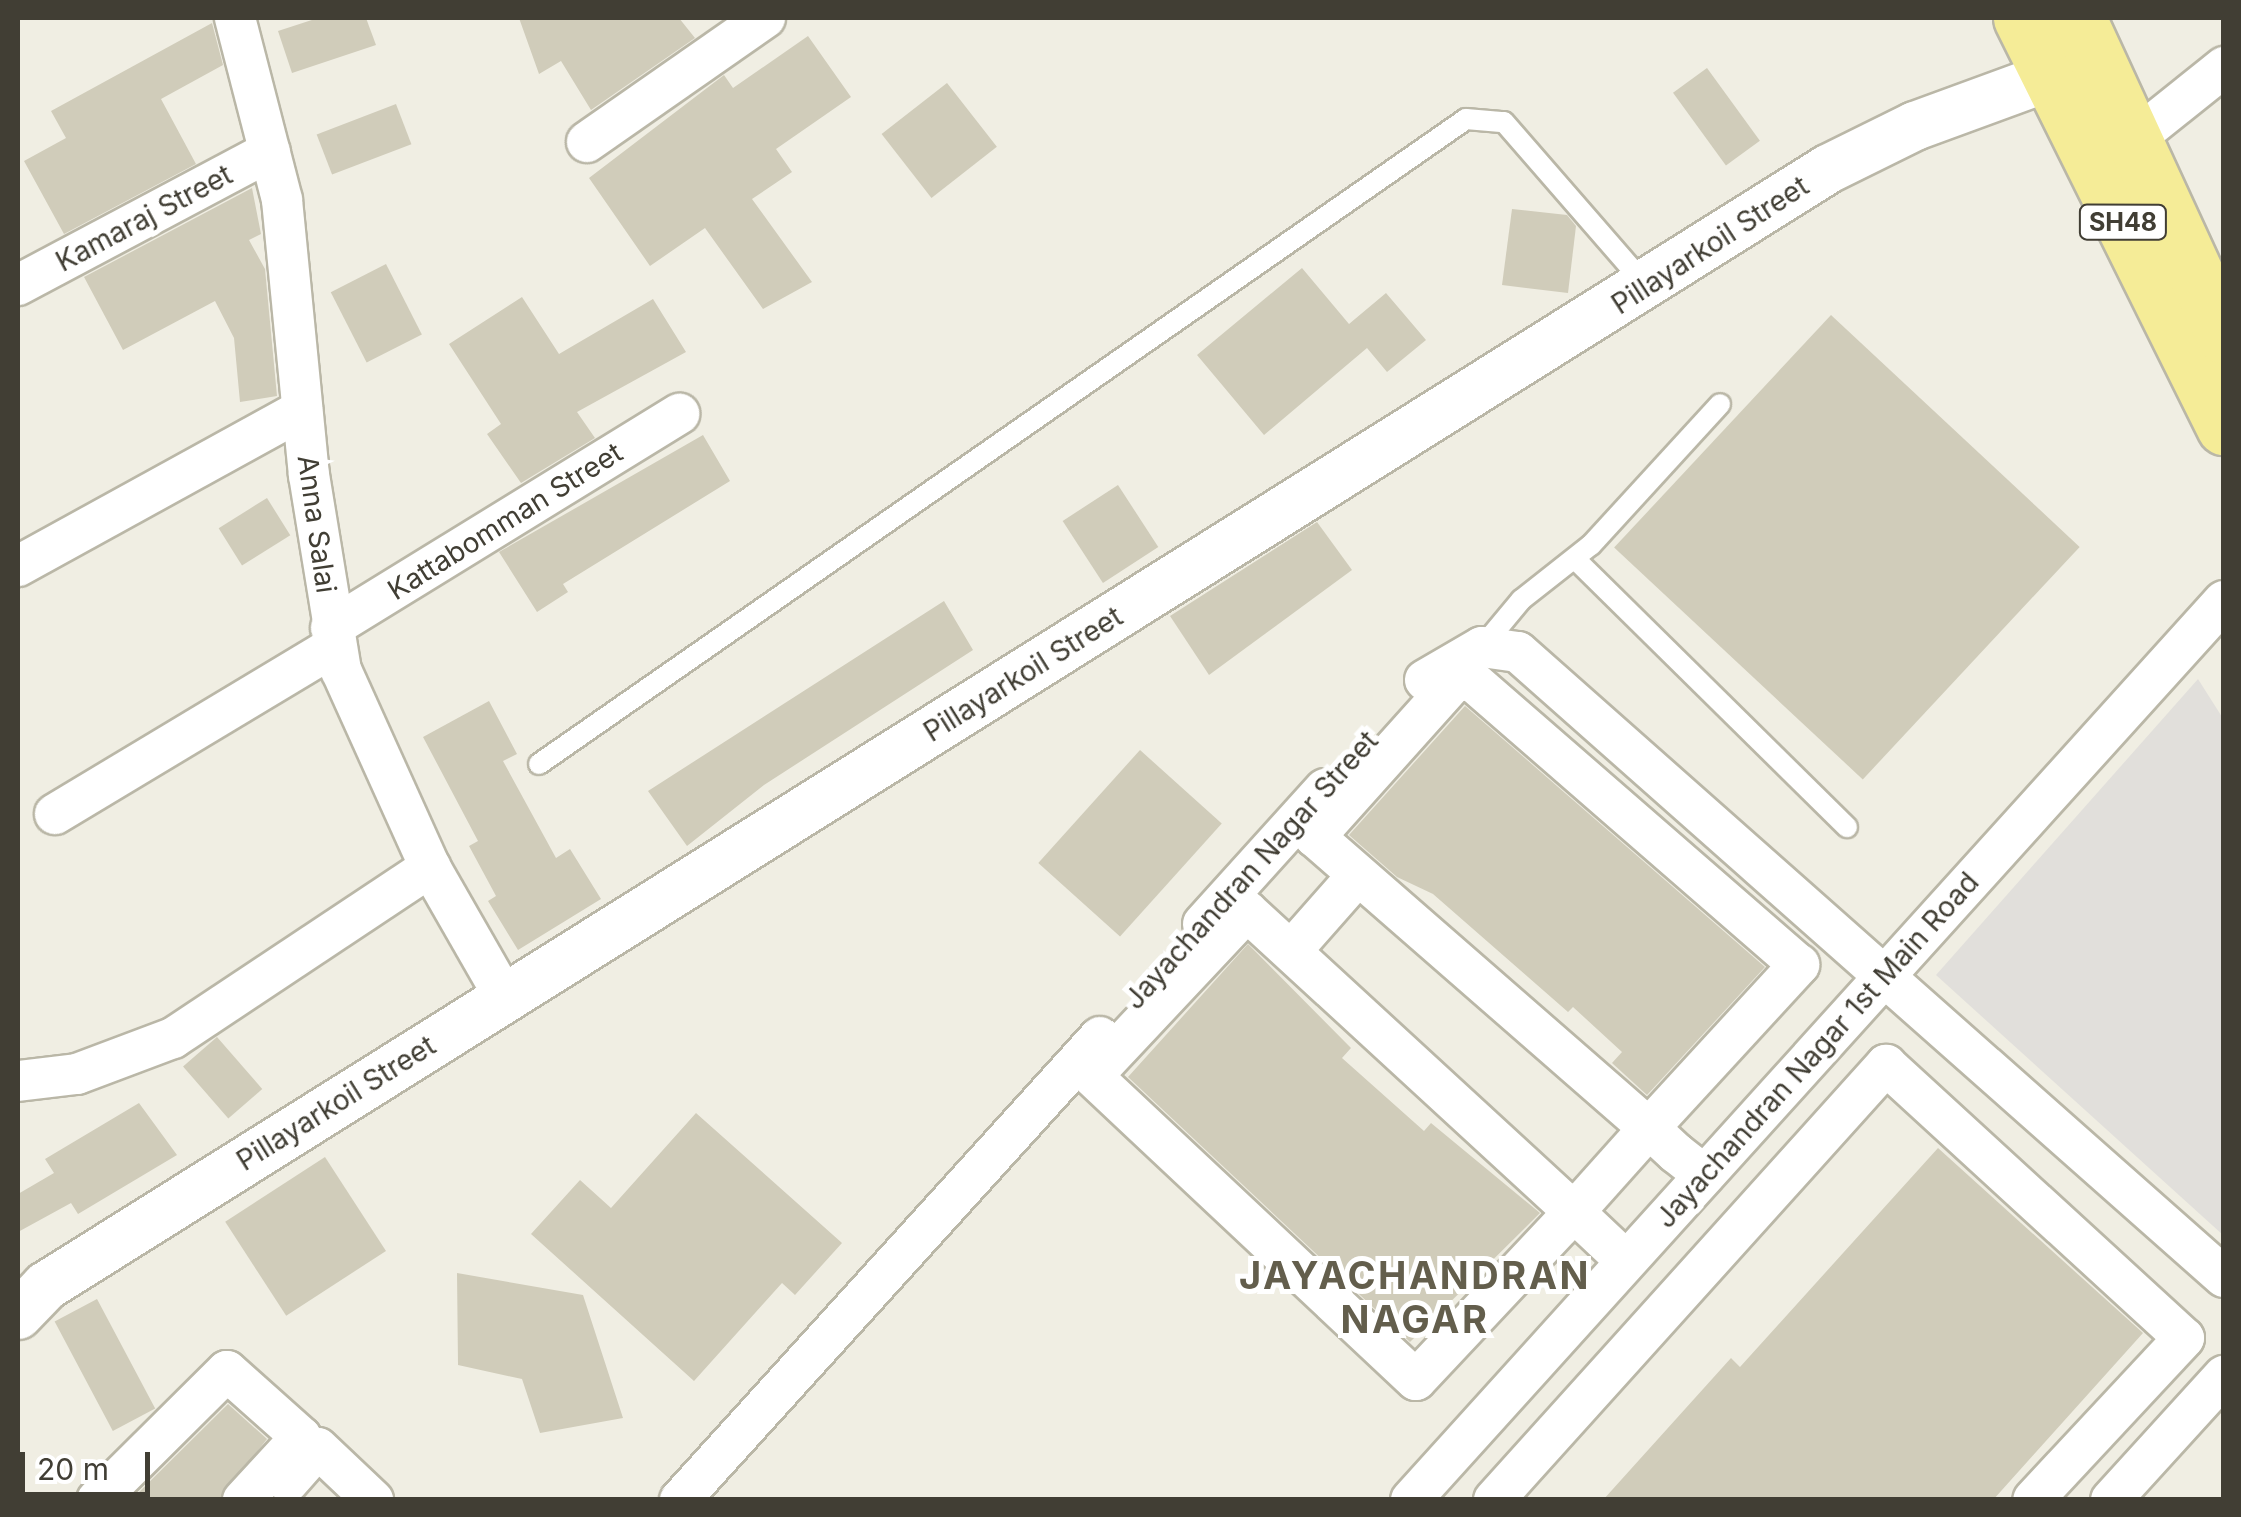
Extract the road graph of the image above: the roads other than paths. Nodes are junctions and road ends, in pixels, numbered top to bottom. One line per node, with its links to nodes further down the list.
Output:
1 (235, 18): 9 (street, Anna Salai)
2 (765, 18): 8 (street)
3 (2020, 18): 6 (main road, SH48)
4 (2078, 18): 7 (main road, SH48)
5 (2224, 66): 7 (street)
6 (2052, 76): 11 (street, Pillayarkoil Street); 16 (main road, SH48)
7 (2132, 140): 12 (main road, SH48)
8 (587, 142)
9 (270, 151): 10 (street, Kamaraj Street); 14 (street, Anna Salai)
10 (18, 286)
11 (1647, 286): 22 (lane); 29 (street, Pillayarkoil Street)
12 (2224, 336)
13 (1720, 404): 17 (lane)
14 (302, 410): 18 (street); 20 (street, Anna Salai)
15 (679, 414): 20 (street, Kattabomman Street)
16 (2224, 427)
17 (1575, 559): 21 (lane); 24 (lane)
18 (18, 566)
19 (2224, 600): 28 (street, Jayachandran Nagar 1st Main Road)
20 (333, 637): 23 (street, Kattabomman Street); 25 (street, Anna Salai)
21 (1482, 646): 28 (street); 43 (street, Jayachandran Nagar Street)
22 (540, 764)
23 (54, 814)
24 (1846, 826)
25 (430, 867): 29 (street, Anna Salai); 30 (street)
26 (1358, 875): 27 (street); 31 (street); 31 (street)
27 (1291, 951): 33 (street); 33 (street)
28 (1885, 974): 32 (street, Jayachandran Nagar 1st Main Road); 35 (street)
29 (504, 996): 37 (street, Pillayarkoil Street)
30 (18, 1081)
31 (1649, 1128): 32 (street); 33 (street)
32 (1704, 1175): 34 (street, Jayachandran Nagar 1st Main Road)
33 (1574, 1212): 34 (street)
34 (1633, 1254): 36 (street); 46 (street, Jayachandran Nagar 1st Main Road)
35 (2224, 1277)
36 (1684, 1288): 47 (street); 48 (street)
37 (18, 1315)
38 (2224, 1376): 49 (street)
39 (97, 1500): 40 (street)
40 (242, 1500)
41 (272, 1500): 42 (street)
42 (374, 1500)
43 (680, 1500)
44 (710, 1500): 45 (street)
45 (719, 1500)
46 (1411, 1500)
47 (1494, 1500)
48 (2033, 1500)
49 (2112, 1500)

